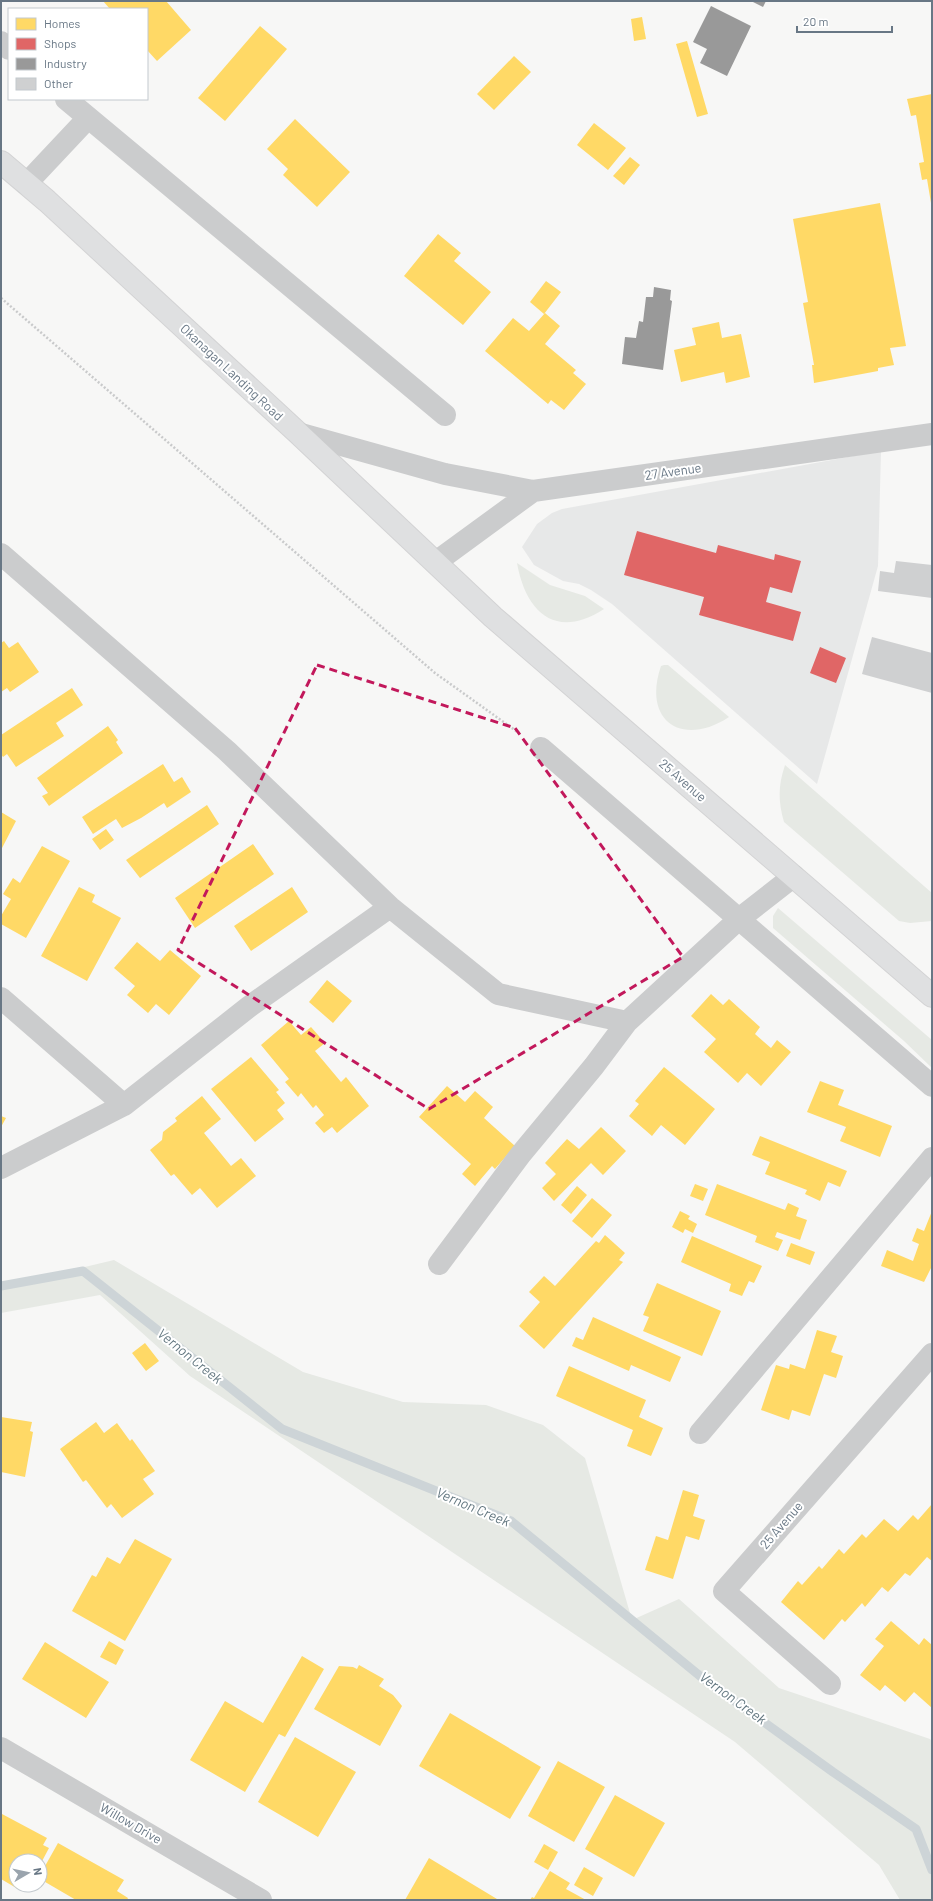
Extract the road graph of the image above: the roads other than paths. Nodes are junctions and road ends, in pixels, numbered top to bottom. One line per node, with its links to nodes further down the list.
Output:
1 (67, 100): 2 (street)
2 (88, 118): 4 (street); 5 (street)
3 (1, 162): 4 (main road, Okanagan Landing Road)
4 (26, 184): 6 (main road, Okanagan Landing Road)
5 (445, 415)
6 (298, 433): 8 (street); 10 (main road, Okanagan Landing Road)
7 (932, 434): 8 (street, 27 Avenue)
8 (533, 491): 10 (street, 27 Avenue)
9 (1, 554): 13 (street)
10 (436, 562): 12 (main road, 25 Avenue)
11 (541, 748): 14 (street)
12 (794, 876): 14 (street); 15 (main road, 25 Avenue)
13 (390, 907): 17 (street); 19 (street)
14 (739, 919): 17 (street); 18 (street)
15 (932, 996)
16 (1, 998): 19 (street)
17 (627, 1022): 22 (street)
18 (932, 1086)
19 (124, 1105): 21 (street)
20 (932, 1158): 24 (street)
21 (1, 1168)
22 (439, 1264)
23 (932, 1354): 25 (street, 25 Avenue)
24 (700, 1433)
25 (830, 1684)
26 (1, 1748): 27 (street, Willow Drive)
27 (238, 1894): 28 (street, Willow Drive)
28 (261, 1900)

